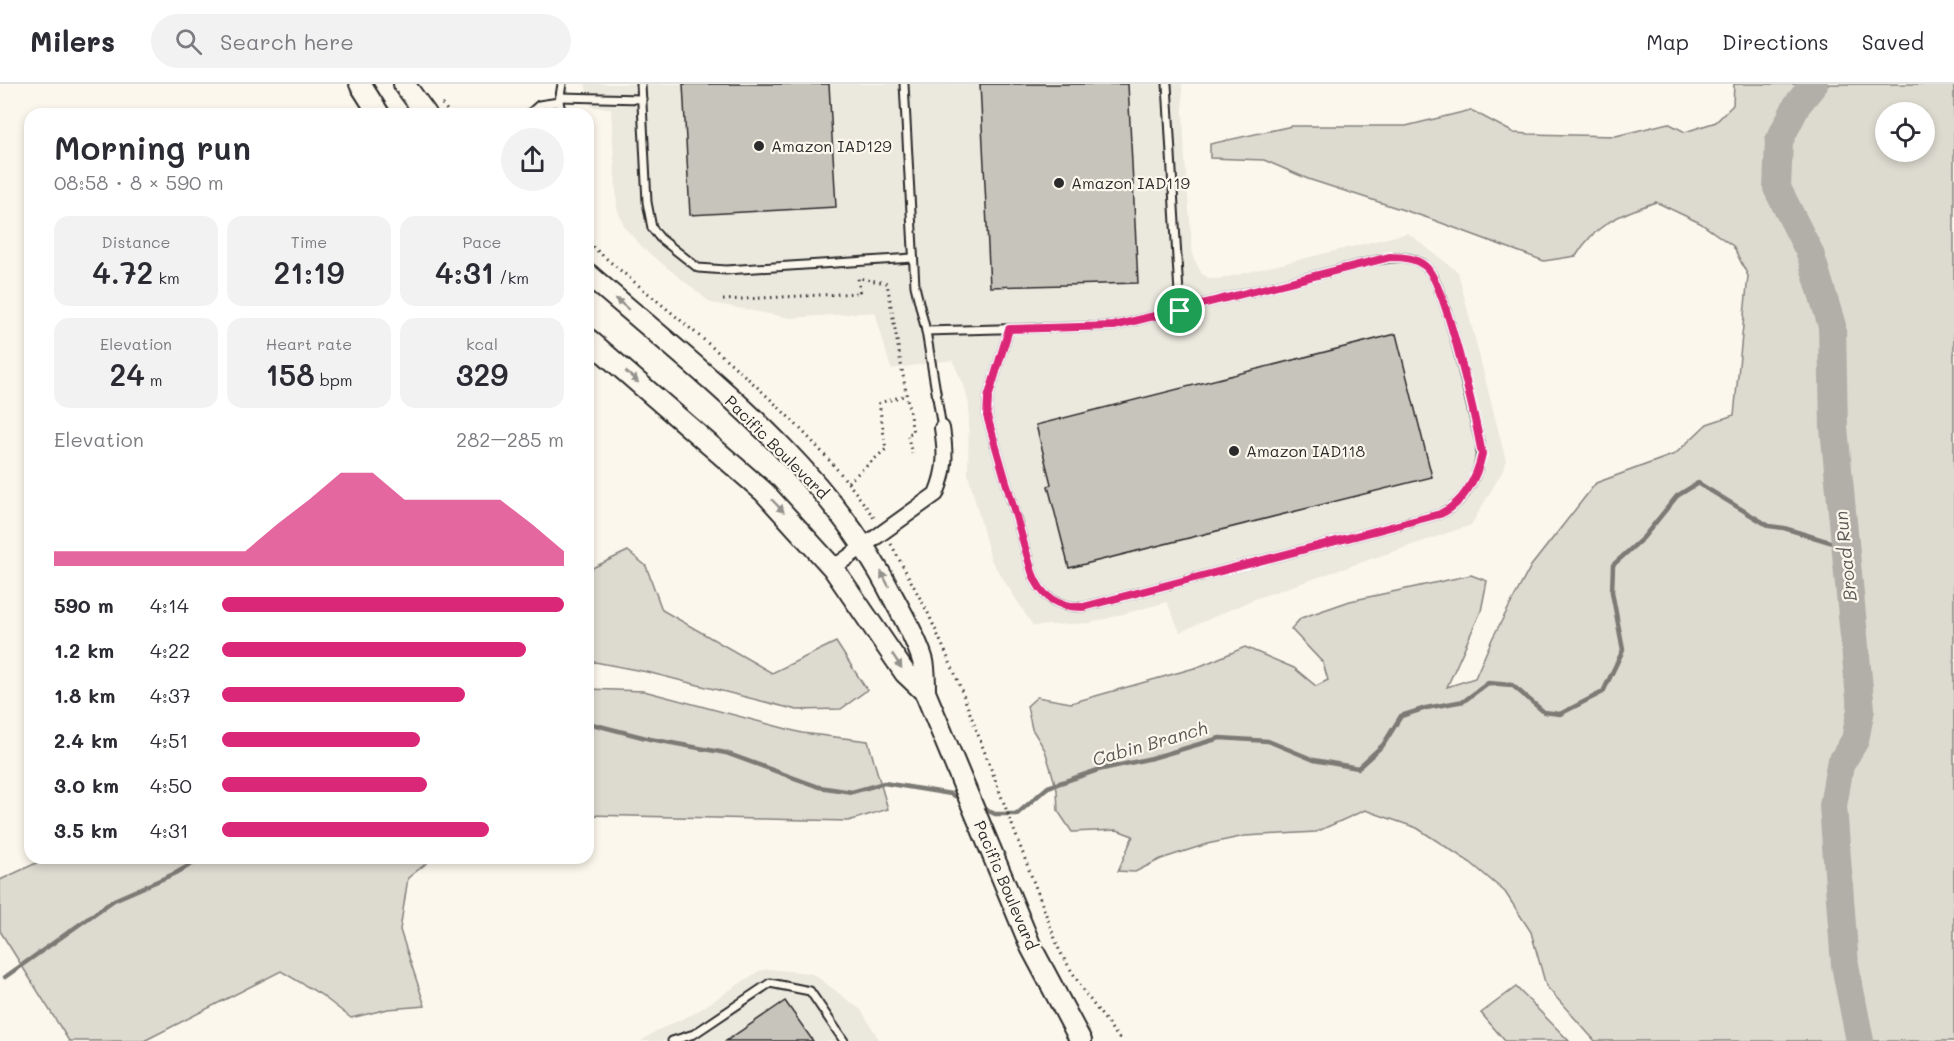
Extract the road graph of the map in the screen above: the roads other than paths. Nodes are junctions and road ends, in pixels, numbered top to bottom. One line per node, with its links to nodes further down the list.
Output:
1 (360, 84): 9 (main road)
2 (404, 84): 10 (main road)
3 (562, 84): 7 (lane)
4 (641, 84): 8 (lane)
5 (904, 84): 13 (lane)
6 (1167, 84): 15 (lane)
7 (559, 99): 8 (lane); 11 (lane); 12 (lane)
8 (642, 99): 13 (lane)
9 (375, 108)
10 (422, 108)
11 (536, 108)
12 (561, 108)
13 (913, 258): 17 (lane)
14 (594, 279): 20 (main road, Pacific Boulevard, one-way to 14)
15 (1180, 311): 16 (lane); 16 (lane)
16 (1009, 329): 17 (lane)
17 (926, 332): 19 (lane)
18 (594, 344): 21 (main road, Pacific Boulevard, one-way to 21)
19 (942, 428): 20 (street)
20 (865, 547): 21 (street); 22 (main road, Pacific Boulevard, one-way to 20)
21 (833, 568): 22 (main road, Pacific Boulevard, one-way to 22)
22 (925, 692): 25 (main road, Pacific Boulevard)
23 (672, 1041): 24 (lane)
24 (844, 1041)
25 (1081, 1041)

